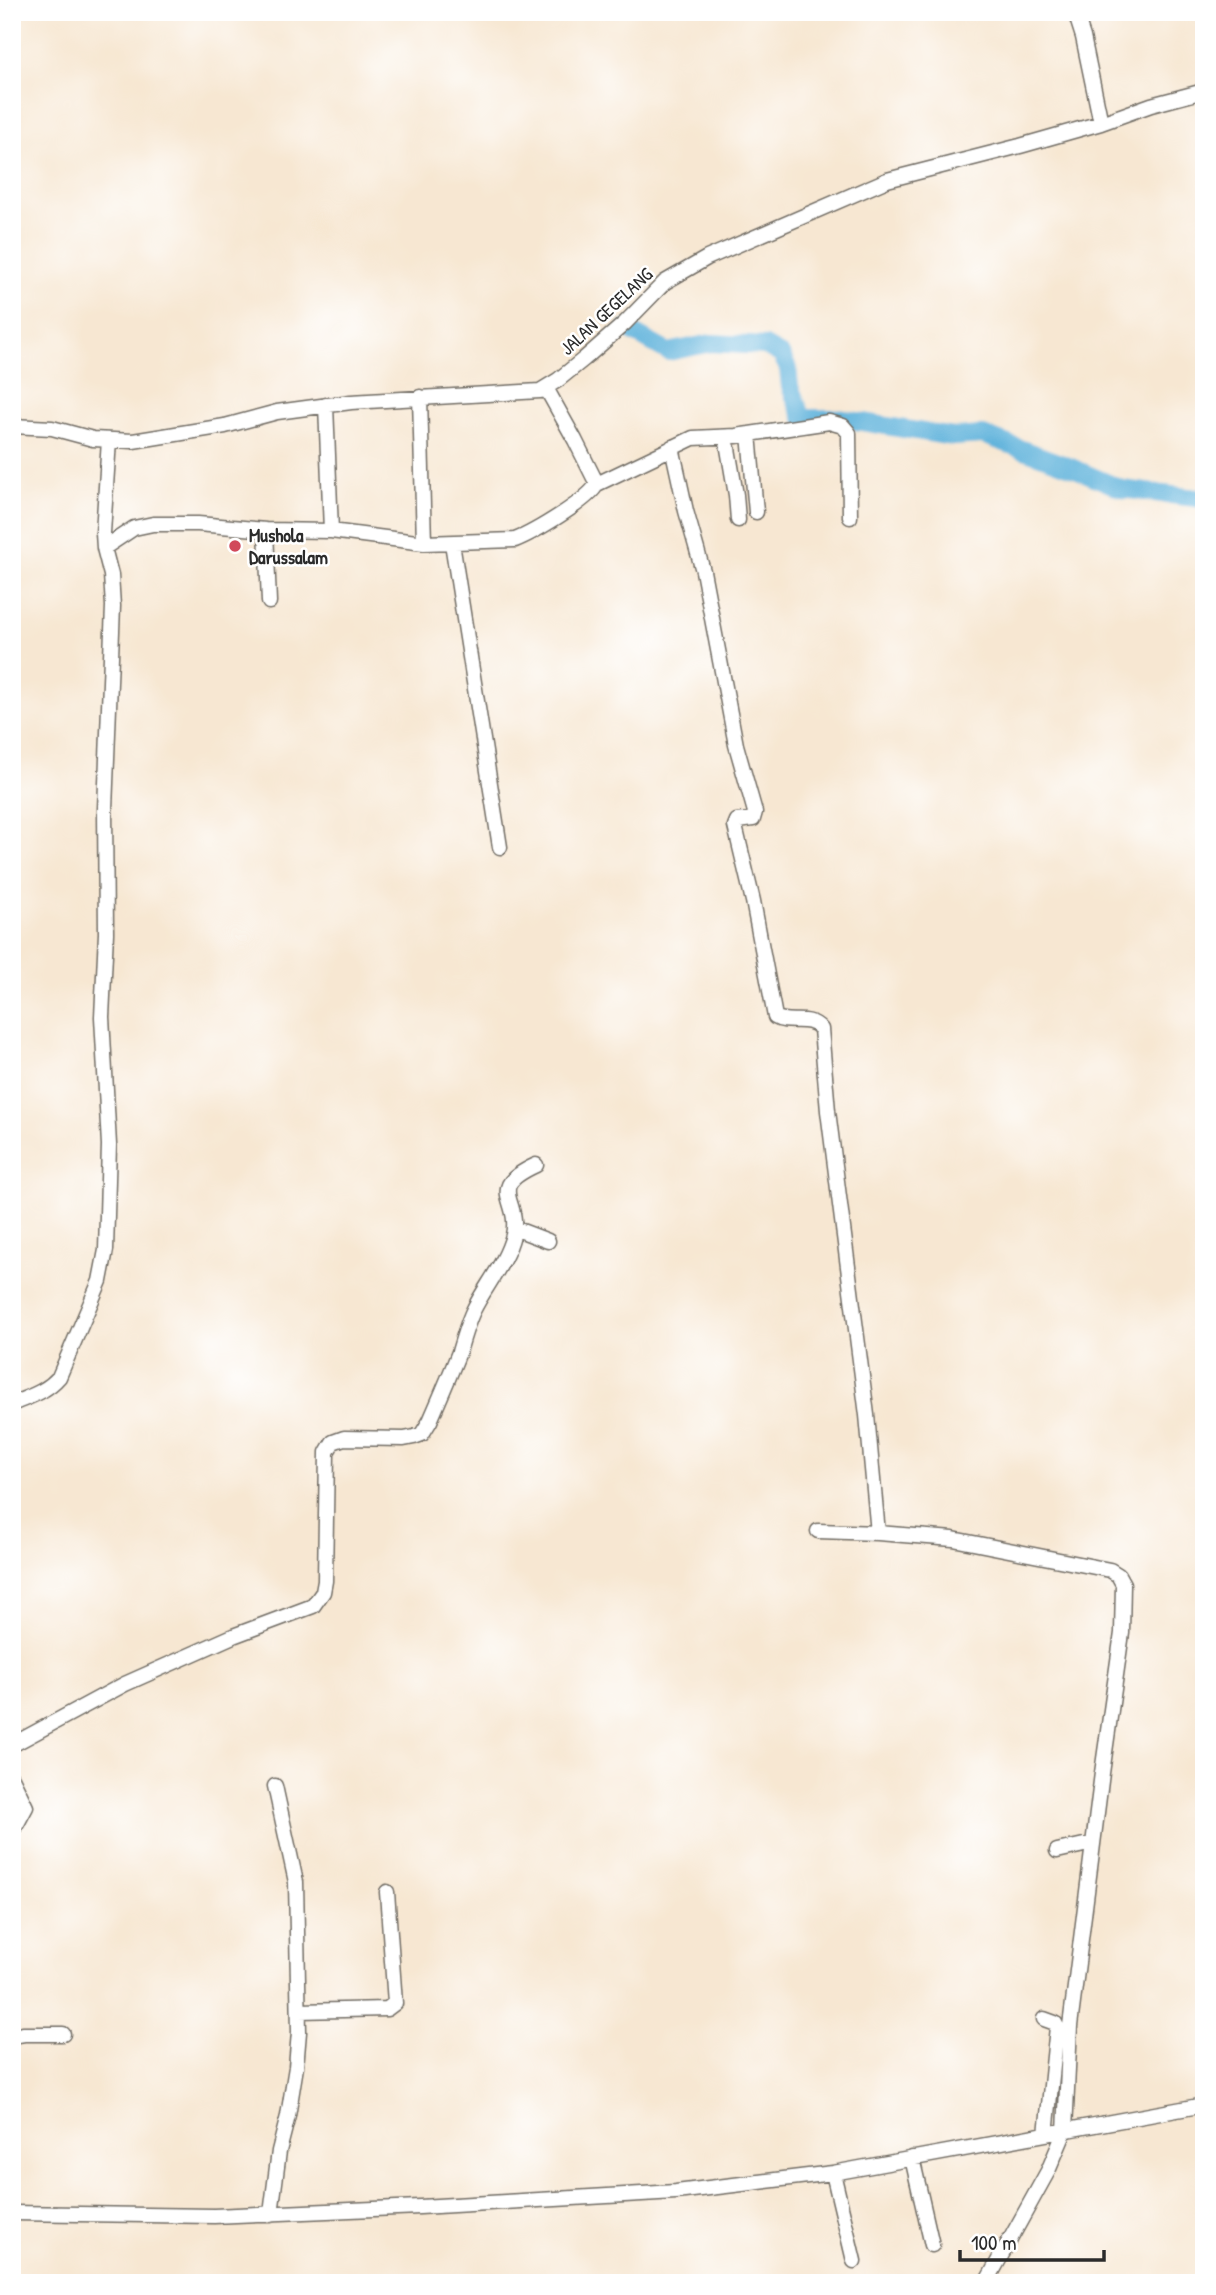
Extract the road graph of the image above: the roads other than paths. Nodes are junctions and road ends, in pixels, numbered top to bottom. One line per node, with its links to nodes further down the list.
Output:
1 (1076, 12): 3 (street)
2 (1204, 91): 3 (street, JALAN GEGELANG)
3 (1101, 122): 4 (street, JALAN GEGELANG)
4 (546, 388): 5 (street, JALAN GEGELANG); 12 (street)
5 (420, 397): 6 (street, JALAN GEGELANG); 18 (street)
6 (326, 405): 10 (street, JALAN GEGELANG); 17 (street)
7 (12, 426): 10 (street, JALAN GEGELANG)
8 (749, 434): 9 (street); 13 (street); 14 (street)
9 (726, 437): 11 (street); 15 (street)
10 (109, 440): 20 (street)
11 (672, 447): 12 (street); 28 (street)
12 (597, 484): 19 (street)
13 (756, 512)
14 (850, 517)
15 (738, 520)
16 (266, 530): 17 (street); 20 (street); 21 (street)
17 (331, 531): 18 (street)
18 (424, 543): 19 (street)
19 (452, 543): 22 (street)
20 (104, 548): 26 (street)
21 (269, 602)
22 (500, 847)
23 (536, 1165): 24 (street)
24 (514, 1228): 25 (street); 29 (street)
25 (548, 1241)
26 (12, 1404)
27 (818, 1531): 28 (street)
28 (878, 1533): 33 (street)
29 (12, 1745)
30 (14, 1785): 32 (street)
31 (275, 1786): 36 (street)
32 (12, 1833)
33 (1093, 1843): 34 (street); 41 (street)
34 (1057, 1851)
35 (387, 1892): 36 (street)
36 (299, 2011): 46 (street)
37 (1044, 2019): 42 (street)
38 (64, 2034): 39 (street)
39 (12, 2036)
40 (1204, 2105): 41 (street)
41 (1065, 2131): 42 (street); 49 (street)
42 (1046, 2134): 43 (street)
43 (912, 2158): 44 (street); 47 (street)
44 (833, 2173): 46 (street); 48 (street)
45 (12, 2213): 46 (street)
46 (271, 2214)
47 (932, 2245)
48 (854, 2261)
49 (986, 2283)

